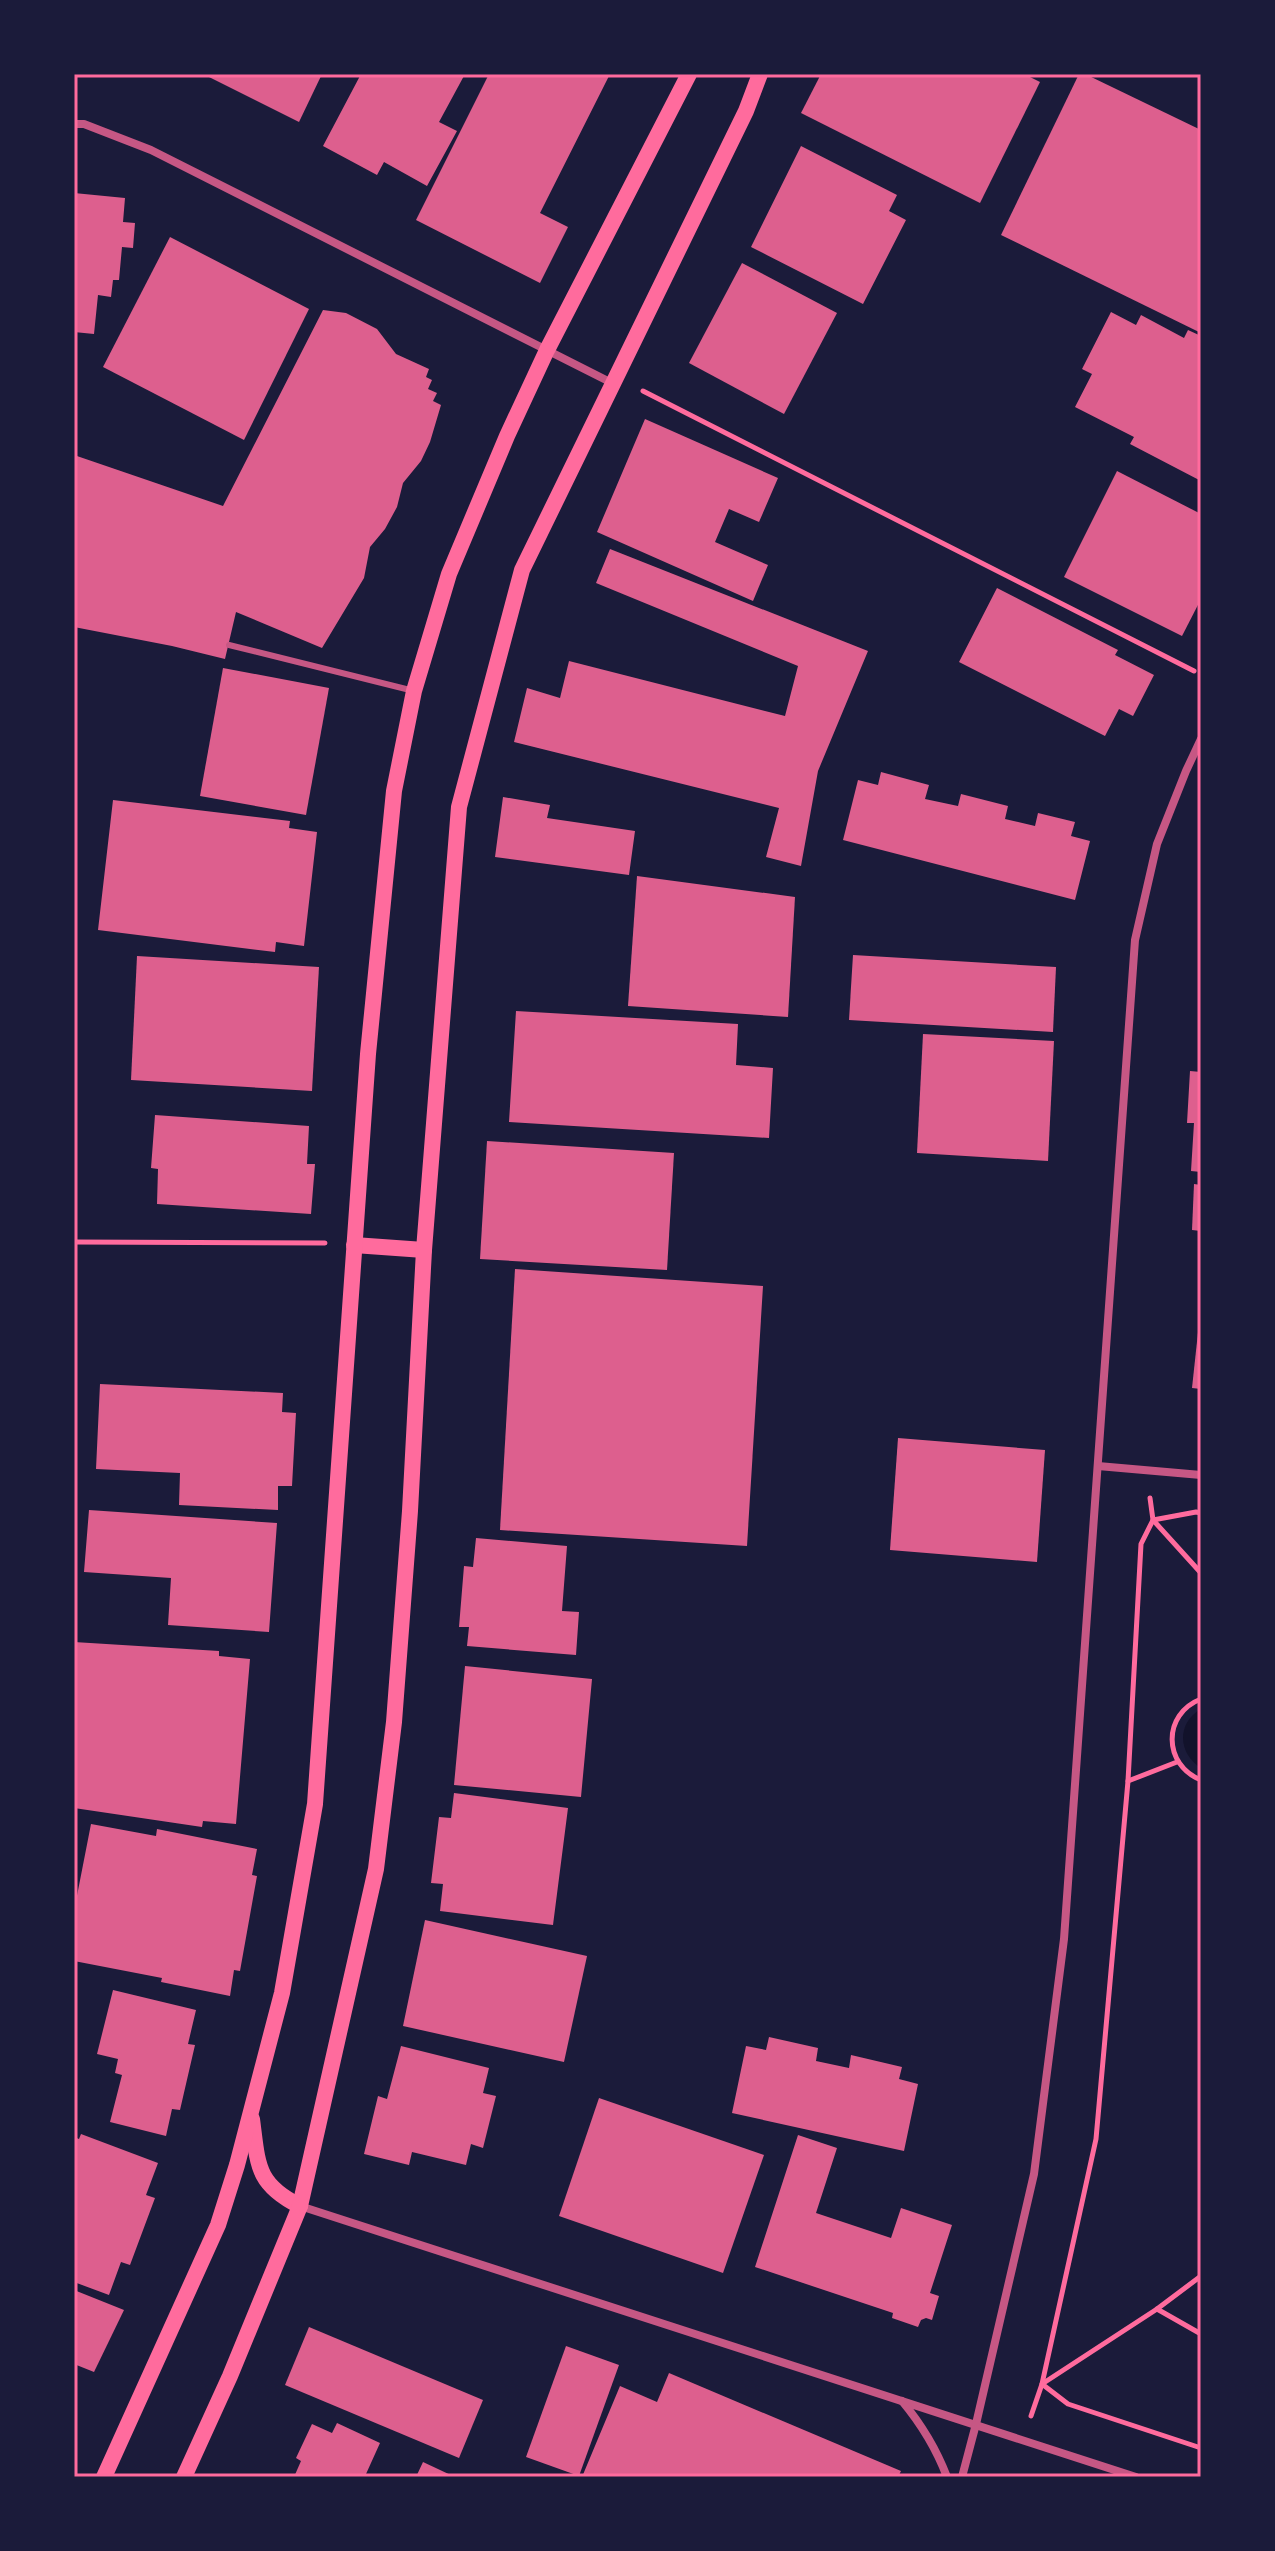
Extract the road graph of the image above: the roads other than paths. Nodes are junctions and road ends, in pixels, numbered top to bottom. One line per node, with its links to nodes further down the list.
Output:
1 (689, 74): 4 (main road)
2 (760, 74): 5 (main road)
3 (74, 124): 4 (street)
4 (547, 350): 5 (street); 7 (main road)
5 (612, 383): 10 (main road)
6 (229, 645): 7 (lane)
7 (414, 691): 9 (main road)
8 (1201, 739): 11 (street)
9 (354, 1245): 10 (main road); 13 (main road)
10 (424, 1250): 14 (main road)
11 (1098, 1466): 12 (street); 16 (street)
12 (1201, 1475)
13 (251, 2110): 14 (main road); 17 (main road)
14 (300, 2206): 15 (street); 18 (main road)
15 (902, 2400): 16 (street); 19 (street)
16 (976, 2424): 20 (street); 21 (street)
17 (104, 2477)
18 (184, 2477)
19 (947, 2477)
20 (962, 2477)
21 (1136, 2477)

